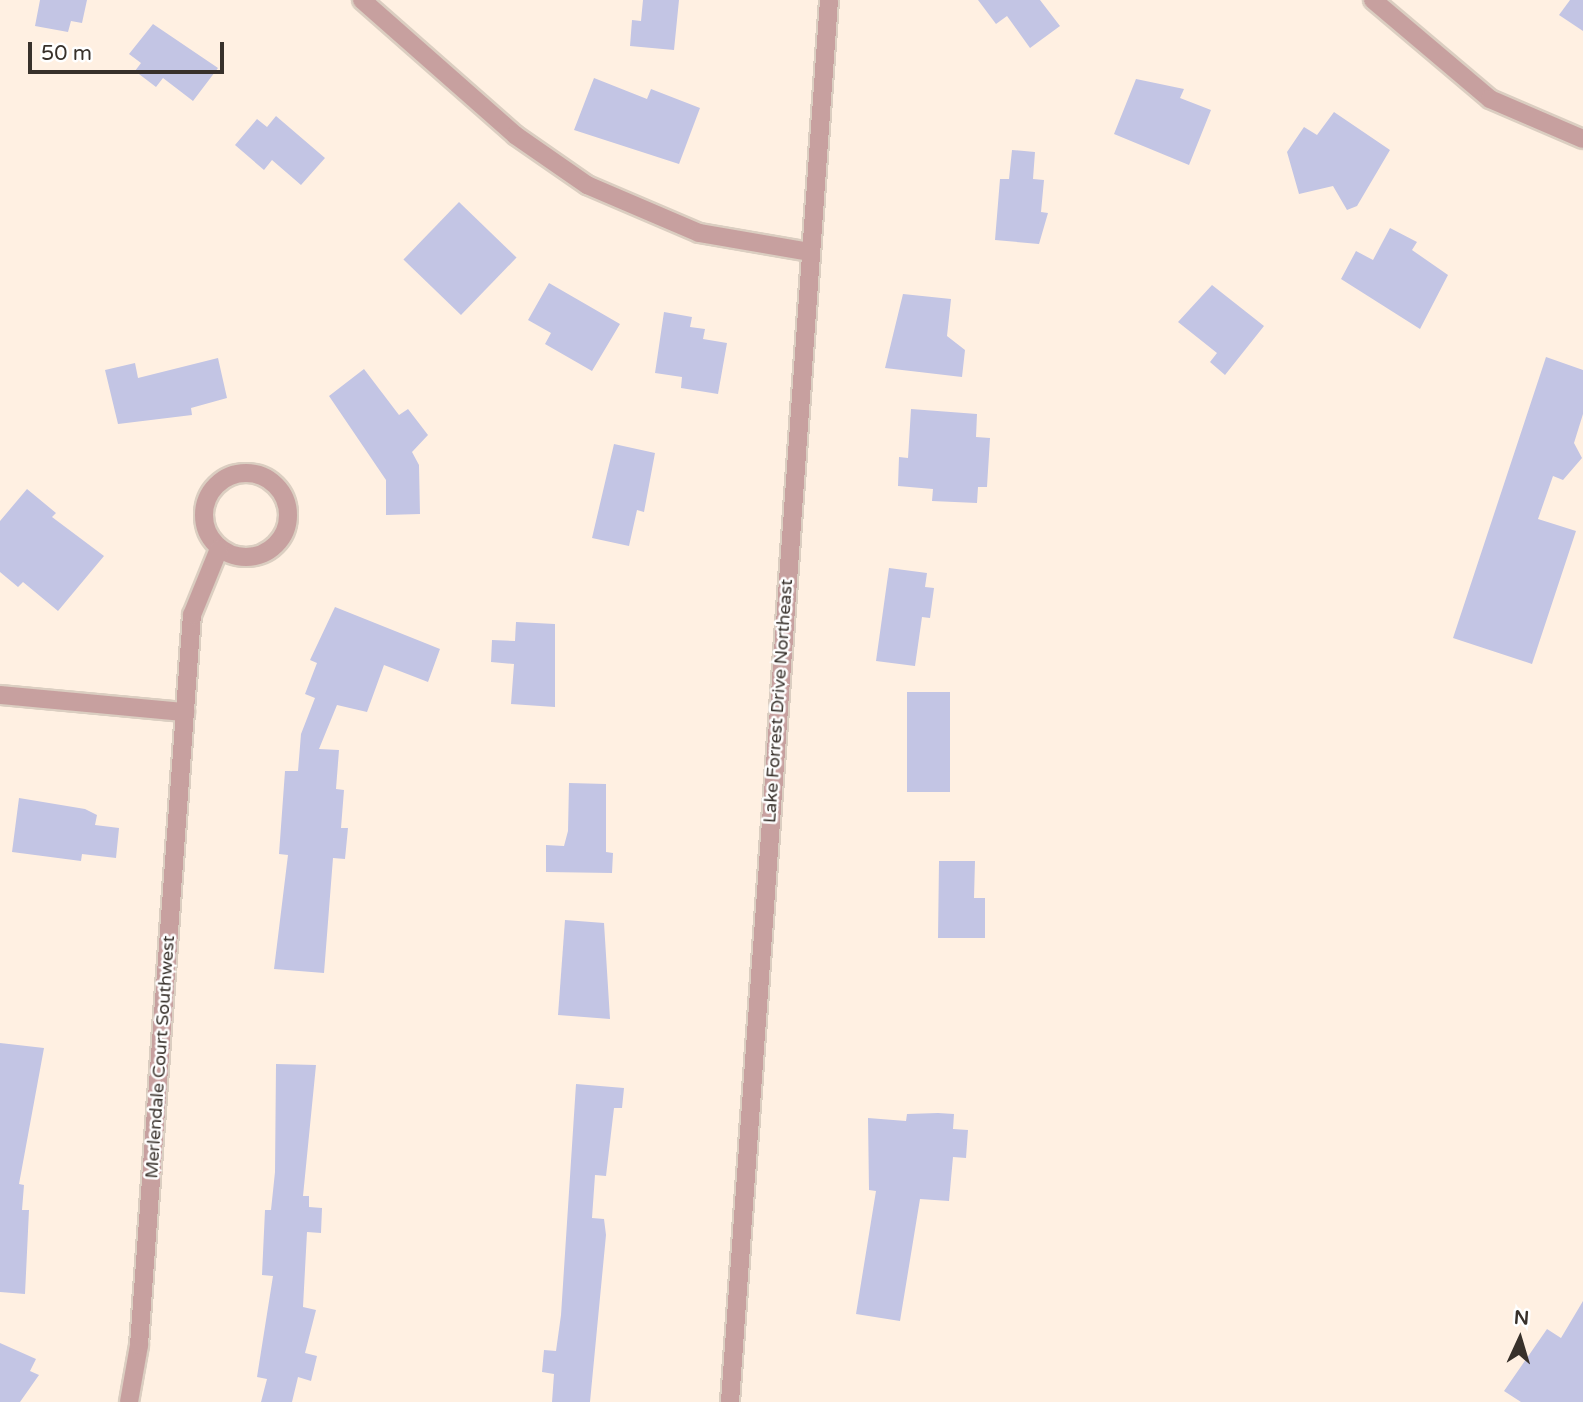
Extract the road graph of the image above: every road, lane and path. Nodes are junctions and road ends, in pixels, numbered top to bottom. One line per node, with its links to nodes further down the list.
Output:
1 (362, 0): 5 (street)
2 (829, 0): 5 (street, Lake Forrest Drive Northeast)
3 (1373, 0): 4 (street)
4 (1583, 139)
5 (810, 252): 10 (street, Lake Forrest Drive Northeast)
6 (219, 549): 6 (street); 8 (street, Merlendale Court Southwest)
7 (0, 695): 8 (street)
8 (185, 712): 9 (street, Merlendale Court Southwest)
9 (129, 1402)
10 (730, 1402)

